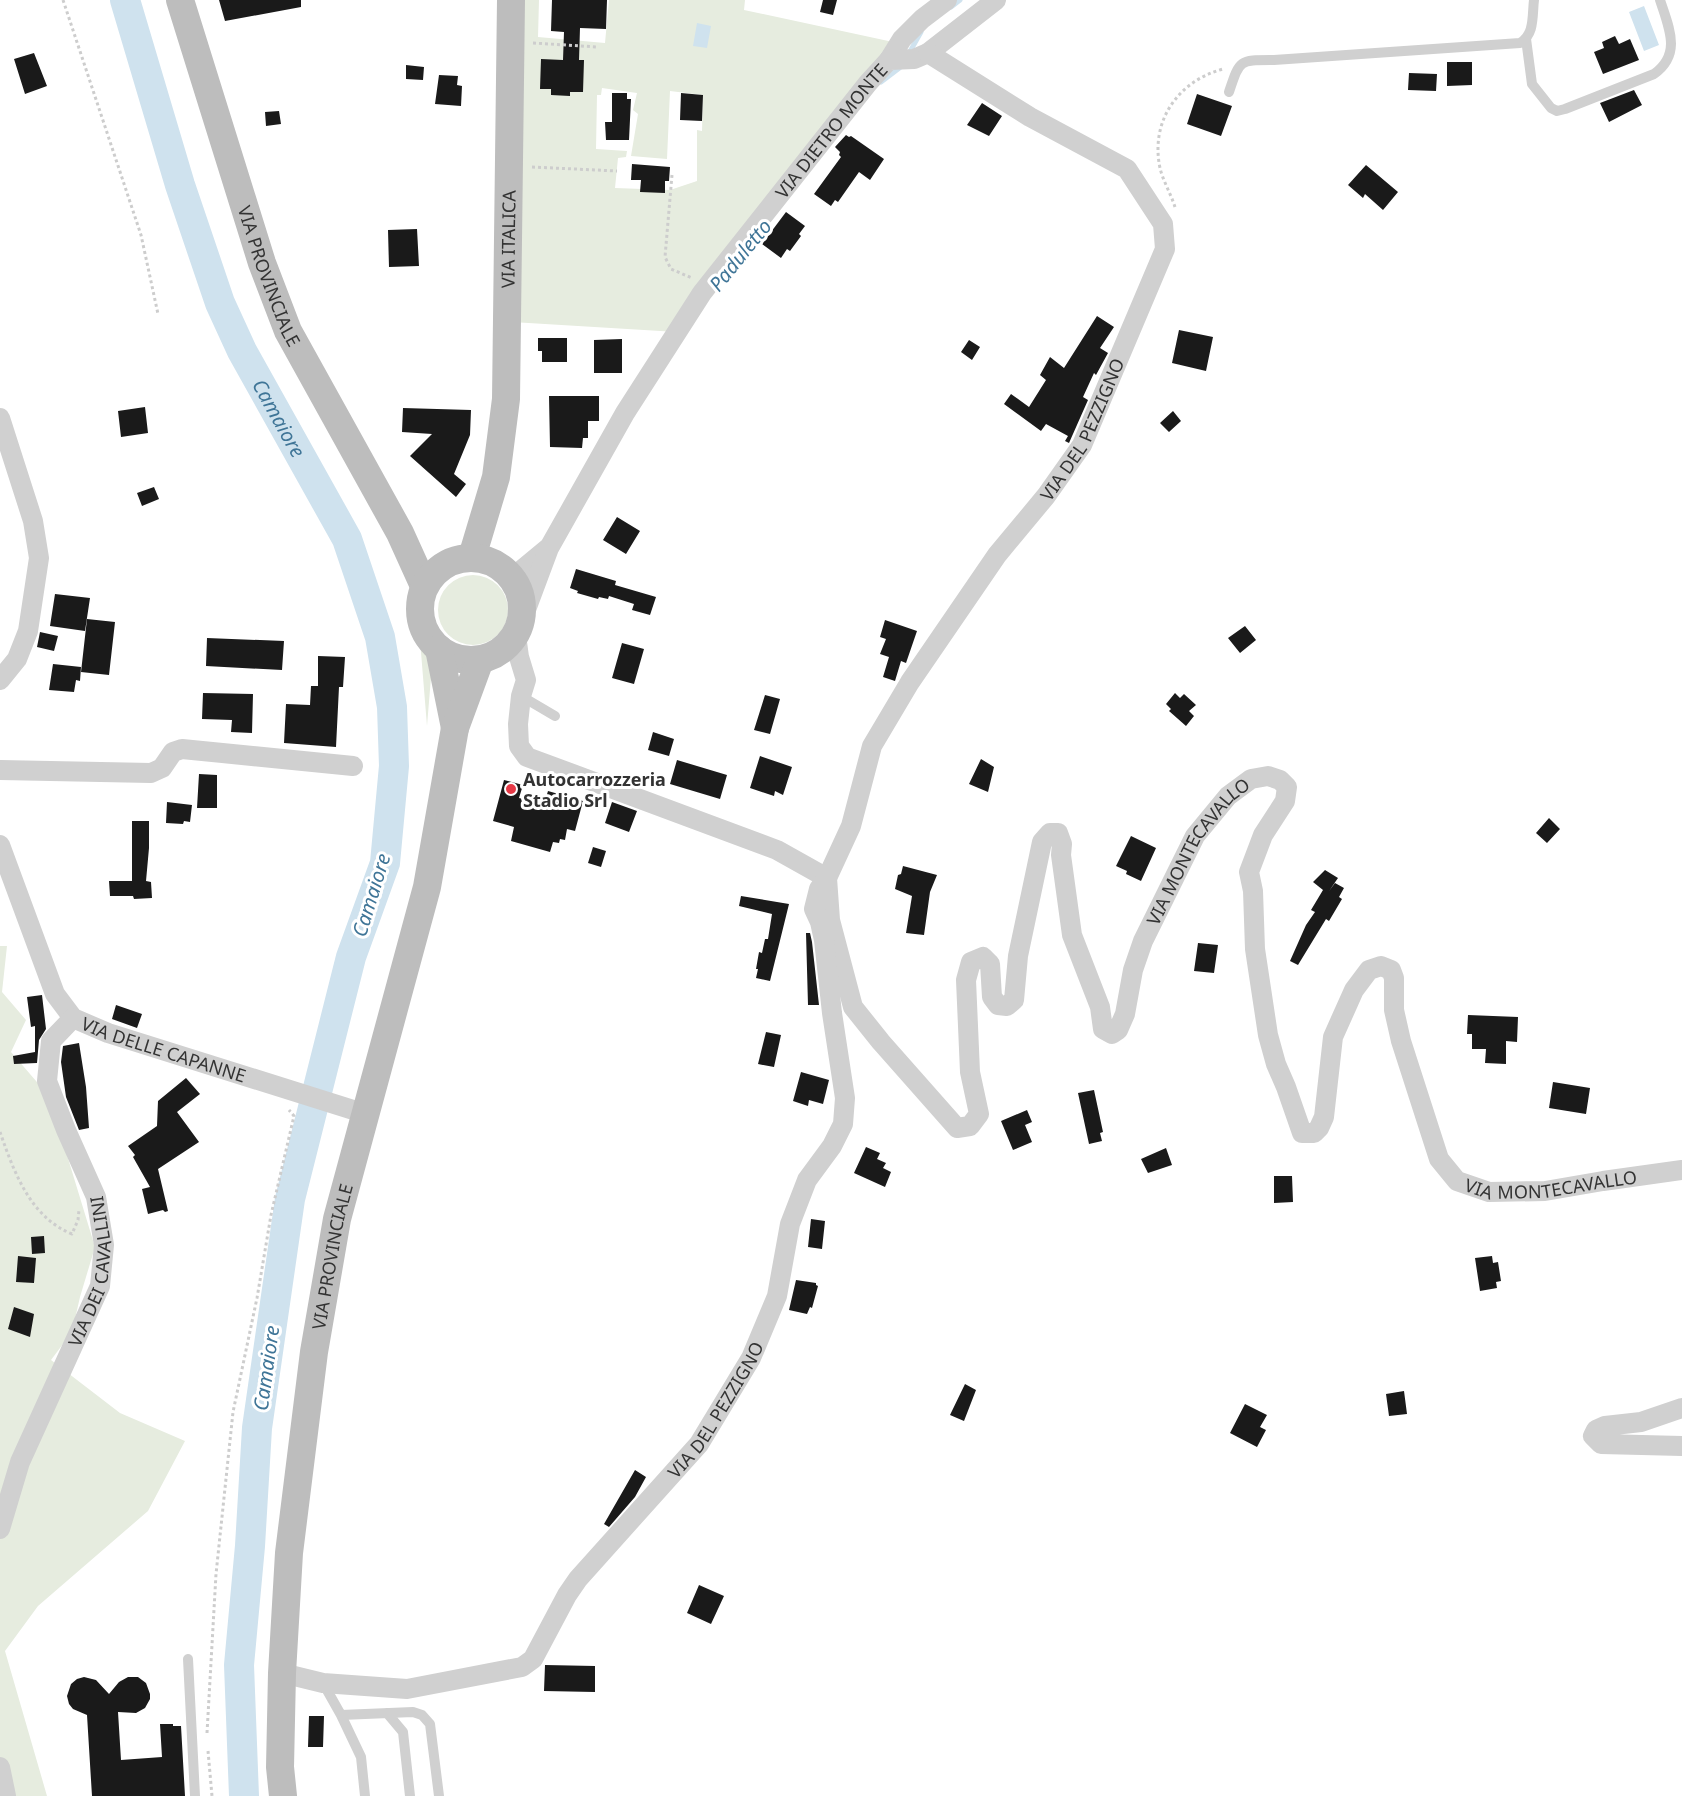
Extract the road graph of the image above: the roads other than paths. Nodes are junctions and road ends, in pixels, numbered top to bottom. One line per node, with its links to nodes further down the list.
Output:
1 (180, 0): 15 (main road, VIA PROVINCIALE)
2 (511, 0): 11 (main road, VIA ITALICA)
3 (947, 0): 8 (street)
4 (996, 0): 8 (street, VIA DIETRO MONTE)
5 (1534, 0): 7 (lane)
6 (1660, 0): 7 (lane)
7 (1527, 39): 9 (lane)
8 (907, 58): 12 (street, VIA DIETRO MONTE); 25 (street, VIA DEL PEZZIGNO)
9 (1229, 92)
10 (0, 418): 18 (street)
11 (496, 477): 13 (main road, VIA ITALICA); 14 (main road, VIA ITALICA)
12 (549, 548): 14 (street, VIA DIETRO MONTE); 16 (street, VIA DIETRO MONTE)
13 (472, 557): 14 (main road); 15 (main road)
14 (506, 572): 16 (main road, VIA PROVINCIALE)
15 (433, 576): 17 (main road, VIA PROVINCIALE)
16 (508, 644): 17 (main road); 19 (street); 21 (main road, VIA PROVINCIALE)
17 (439, 649): 21 (main road, VIA PROVINCIALE)
18 (0, 680)
19 (521, 696): 20 (lane); 25 (street)
20 (555, 716)
21 (455, 728): 27 (main road, VIA PROVINCIALE)
22 (353, 766): 23 (street)
23 (0, 770)
24 (0, 845): 26 (street, VIA DELLE CAPANNE)
25 (827, 878): 28 (street, VIA MONTECAVALLO); 34 (street, VIA DEL PEZZIGNO)
26 (73, 1018): 27 (street, VIA DELLE CAPANNE); 31 (street, VIA DEI CAVALLINI)
27 (366, 1114): 33 (main road, VIA PROVINCIALE)
28 (1682, 1170)
29 (1682, 1408): 30 (street)
30 (1682, 1446)
31 (0, 1529)
32 (188, 1659): 39 (lane)
33 (282, 1673): 34 (street, VIA DEL PEZZIGNO); 40 (main road, VIA PROVINCIALE)
34 (323, 1683): 36 (lane)
35 (387, 1713): 36 (lane); 42 (lane); 43 (lane)
36 (341, 1715): 41 (lane)
37 (0, 1767): 38 (street)
38 (6, 1796)
39 (195, 1796)
40 (283, 1796)
41 (365, 1796)
42 (410, 1796)
43 (439, 1796)

